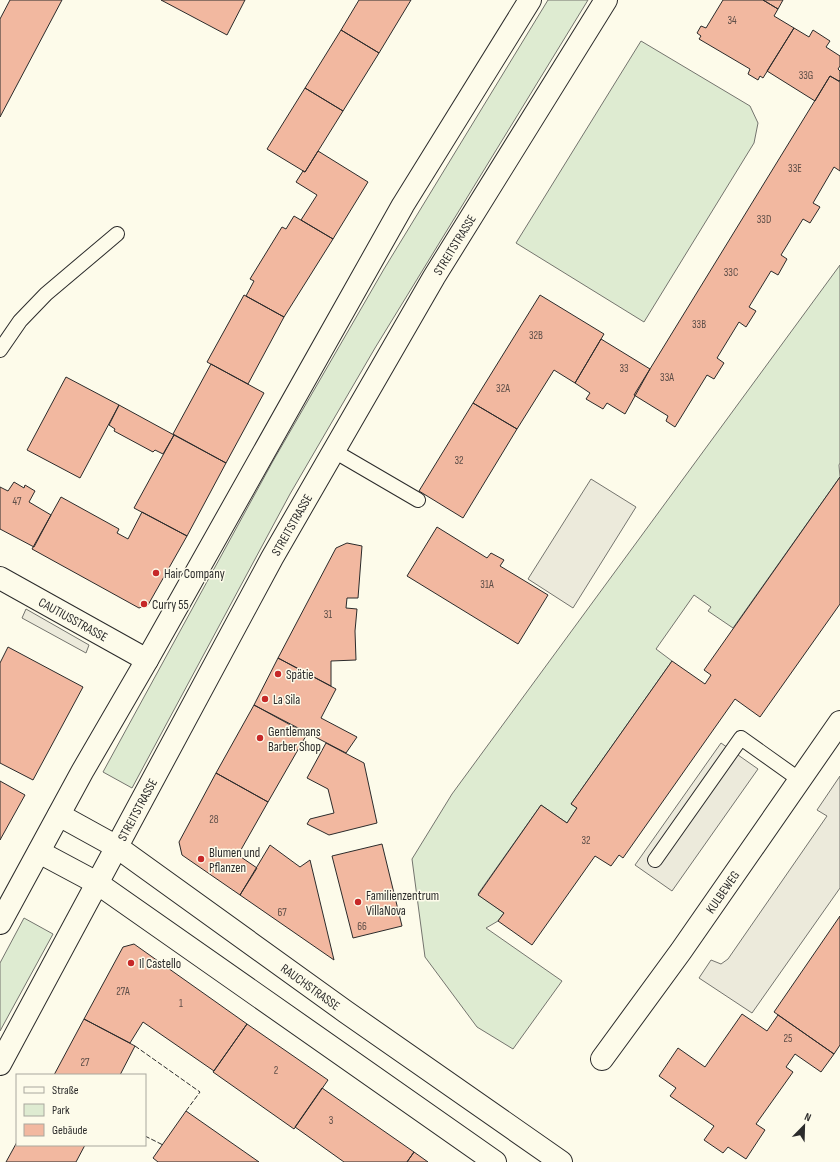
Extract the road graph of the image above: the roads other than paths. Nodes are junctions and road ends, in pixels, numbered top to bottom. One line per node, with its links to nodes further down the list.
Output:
1 (530, 0): 8 (main road)
2 (606, 0): 5 (main road, STREITSTRASSE)
3 (117, 234): 4 (lane)
4 (0, 350)
5 (334, 451): 6 (lane); 12 (main road, STREITSTRASSE)
6 (418, 500)
7 (0, 578): 8 (main road, CAUTIUSSTRASSE)
8 (147, 660): 11 (main road)
9 (840, 722): 10 (main road, KULBEWEG)
10 (800, 780): 14 (lane); 17 (main road, KULBEWEG)
11 (59, 815): 12 (main road, RAUCHSTRASSE); 13 (main road)
12 (117, 847): 15 (main road, STREITSTRASSE); 20 (main road, RAUCHSTRASSE)
13 (39, 852): 15 (main road); 16 (main road)
14 (655, 860)
15 (97, 883): 18 (main road, STREITSTRASSE); 19 (main road)
16 (0, 924)
17 (602, 1059)
18 (0, 1064)
19 (495, 1162)
20 (561, 1162)

